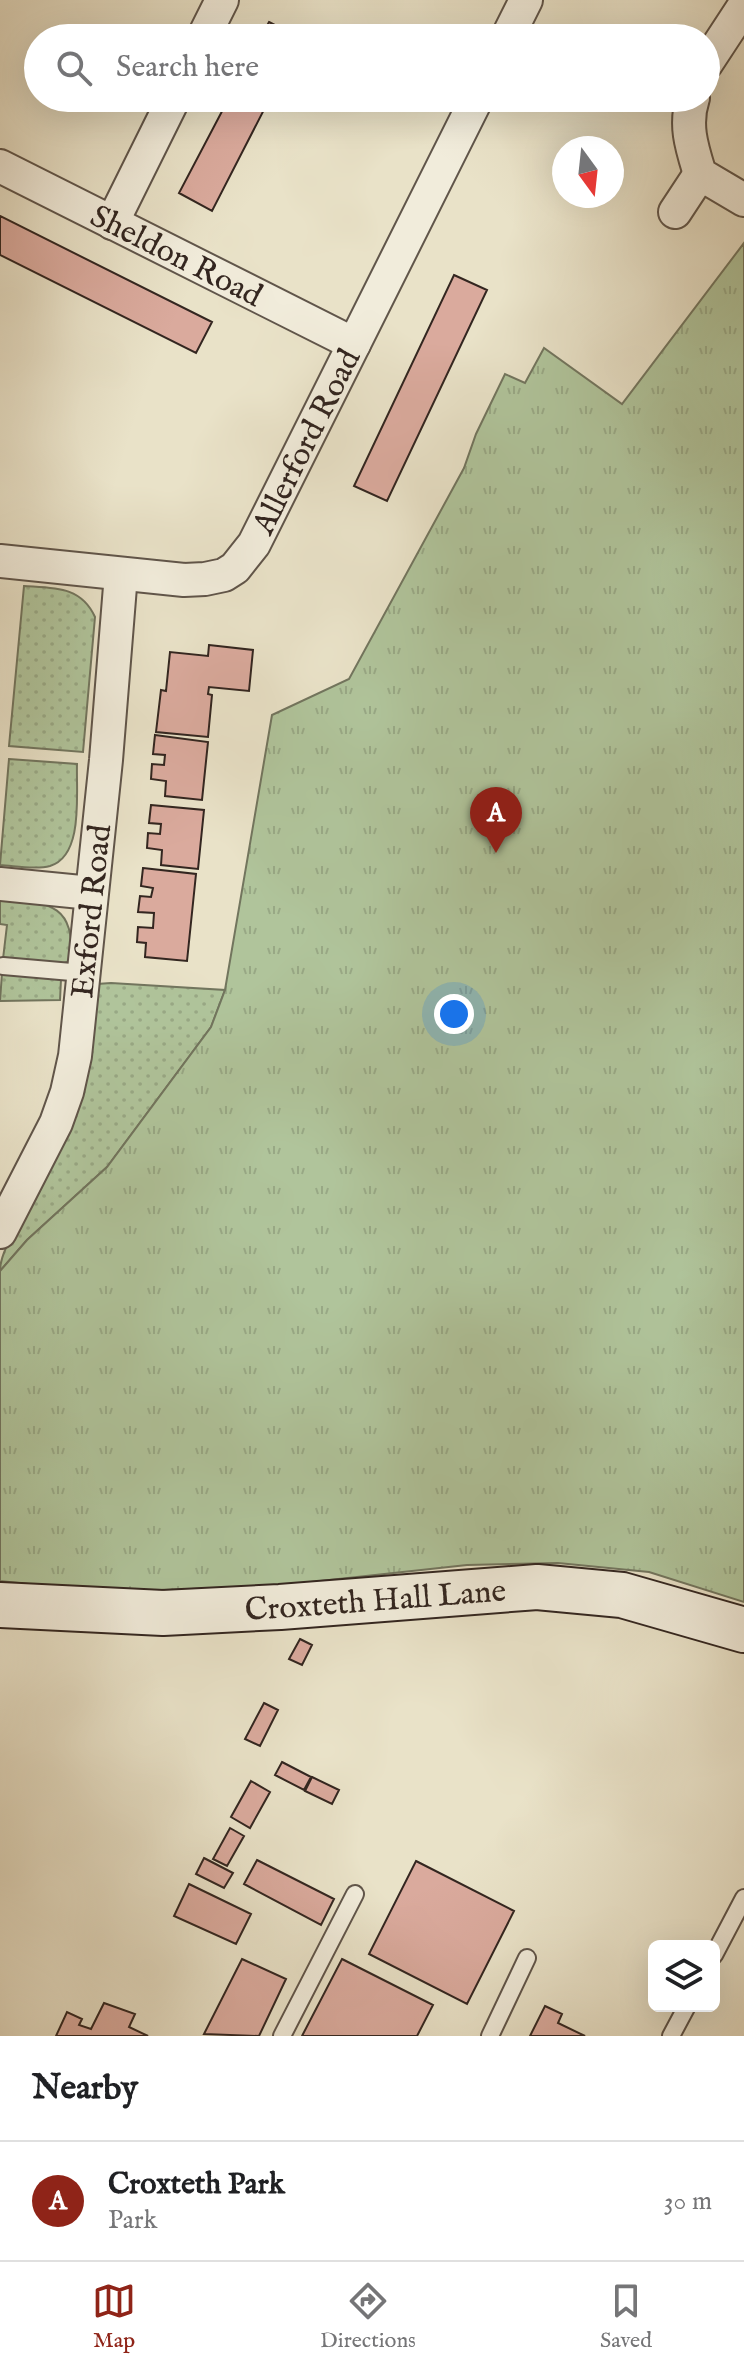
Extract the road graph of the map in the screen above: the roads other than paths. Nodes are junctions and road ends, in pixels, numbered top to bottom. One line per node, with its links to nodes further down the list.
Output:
1 (222, 0): 4 (street)
2 (526, 0): 5 (street)
3 (744, 6): 6 (street)
4 (210, 24)
5 (514, 24)
6 (720, 43)
7 (167, 112): 14 (street)
8 (470, 112): 15 (street, Allerford Road)
9 (688, 112): 11 (street)
10 (0, 166): 14 (street, Sheldon Road)
11 (700, 174): 12 (street); 13 (street)
12 (744, 200)
13 (675, 212)
14 (112, 223): 15 (street, Sheldon Road)
15 (354, 344): 17 (street, Allerford Road)
16 (0, 561): 17 (street, Allerford Road)
17 (121, 574): 19 (street, Exford Road)
18 (0, 884): 19 (street)
19 (91, 893): 21 (street, Exford Road)
20 (3, 966): 21 (lane)
21 (83, 973): 22 (street, Exford Road)
22 (0, 1232)
23 (0, 1605): 24 (street, Croxteth Hall Lane)
24 (744, 1630)
25 (355, 1894): 30 (lane)
26 (744, 1898): 27 (lane)
27 (720, 1944)
28 (527, 1958): 31 (lane)
29 (684, 2012): 32 (lane)
30 (282, 2036)
31 (490, 2036)
32 (671, 2036)

